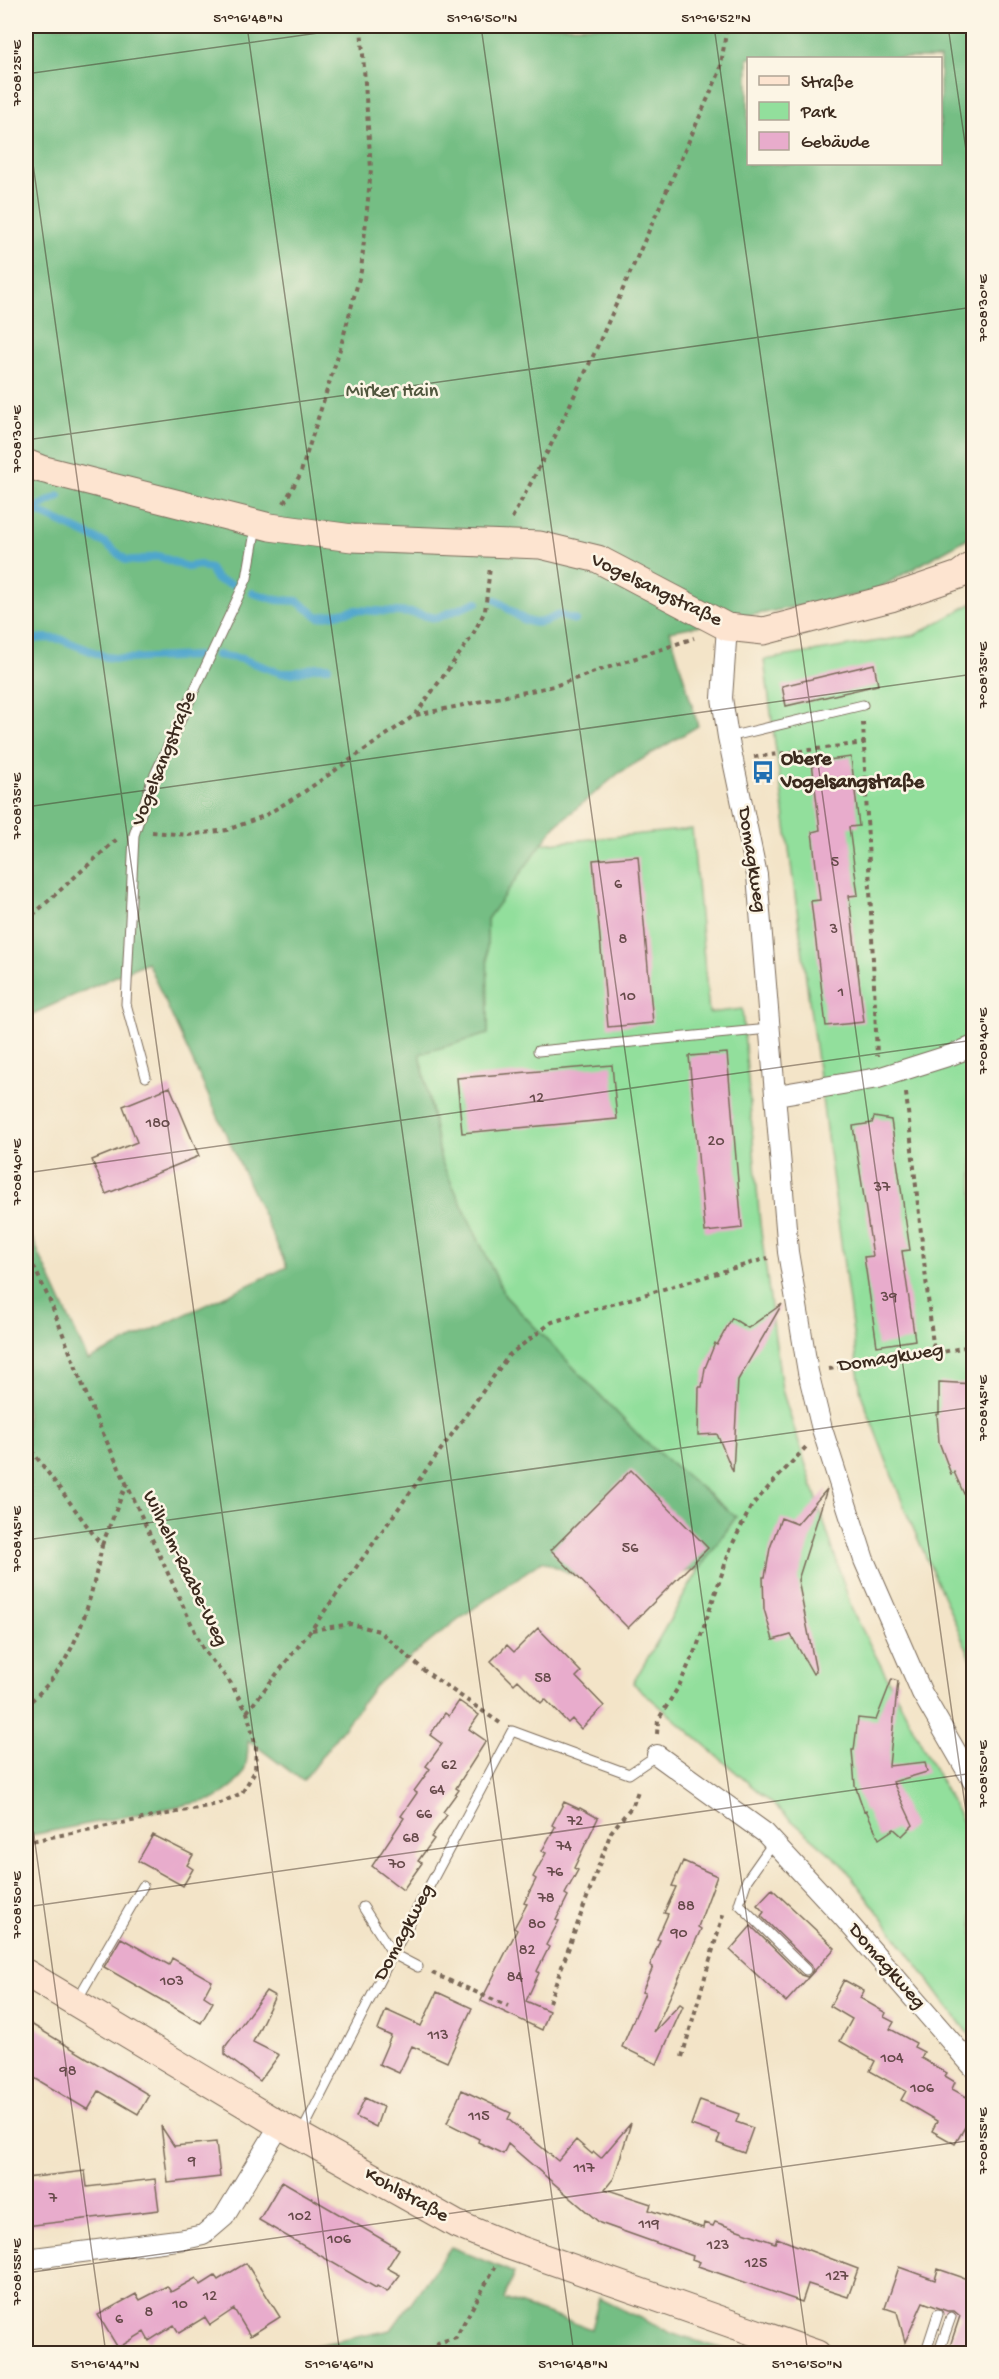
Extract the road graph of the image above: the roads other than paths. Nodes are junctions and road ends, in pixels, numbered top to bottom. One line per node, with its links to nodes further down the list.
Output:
1 (26, 463): 2 (street, Vogelsangstraße)
2 (263, 525): 4 (street, Vogelsangstraße); 10 (lane, Vogelsangstraße)
3 (974, 564): 4 (street, Vogelsangstraße)
4 (727, 627): 6 (street, Domagkweg)
5 (863, 705): 6 (lane)
6 (728, 737): 7 (street, Domagkweg)
7 (769, 1029): 9 (lane); 11 (street, Domagkweg)
8 (974, 1046): 11 (street)
9 (538, 1051)
10 (146, 1077)
11 (777, 1095): 13 (street, Domagkweg)
12 (657, 1755): 14 (street, Domagkweg); 17 (lane, Domagkweg)
13 (974, 1783)
14 (773, 1843): 19 (lane); 22 (street, Domagkweg)
15 (143, 1886): 21 (lane)
16 (363, 1907): 17 (lane)
17 (393, 1954): 18 (lane); 23 (lane, Domagkweg)
18 (418, 1967)
19 (806, 1970)
20 (26, 1973): 21 (street, Kohlstraße)
21 (76, 2002): 23 (street, Kohlstraße)
22 (974, 2068)
23 (290, 2131): 24 (street); 27 (street, Kohlstraße)
24 (26, 2259)
25 (938, 2314): 28 (lane)
26 (951, 2317): 29 (lane)
27 (817, 2354)
28 (925, 2354)
29 (938, 2354)

